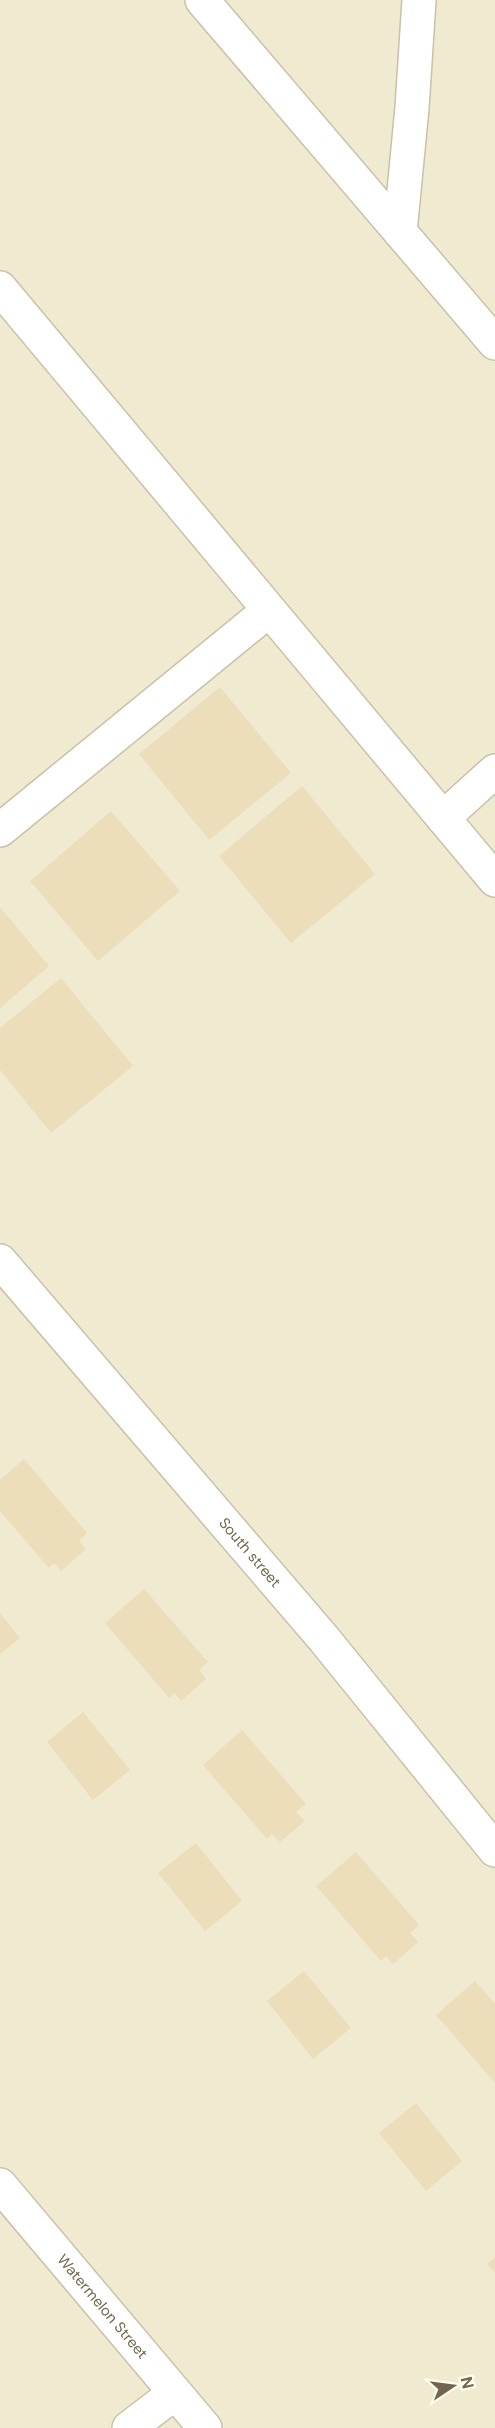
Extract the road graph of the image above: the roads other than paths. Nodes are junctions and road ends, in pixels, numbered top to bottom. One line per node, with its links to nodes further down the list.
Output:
1 (201, 0): 3 (street)
2 (419, 0): 3 (street)
3 (400, 232): 5 (street)
4 (0, 288): 6 (street)
5 (495, 343)
6 (268, 611): 8 (street); 9 (street)
7 (495, 771): 8 (street)
8 (443, 818): 10 (street)
9 (0, 830)
10 (495, 880)
11 (0, 1261): 12 (street, South street)
12 (495, 1850)
13 (0, 2185): 14 (street, Watermelon Street)
14 (175, 2393): 15 (street); 16 (street, Watermelon Street)
15 (129, 2428)
16 (205, 2428)

